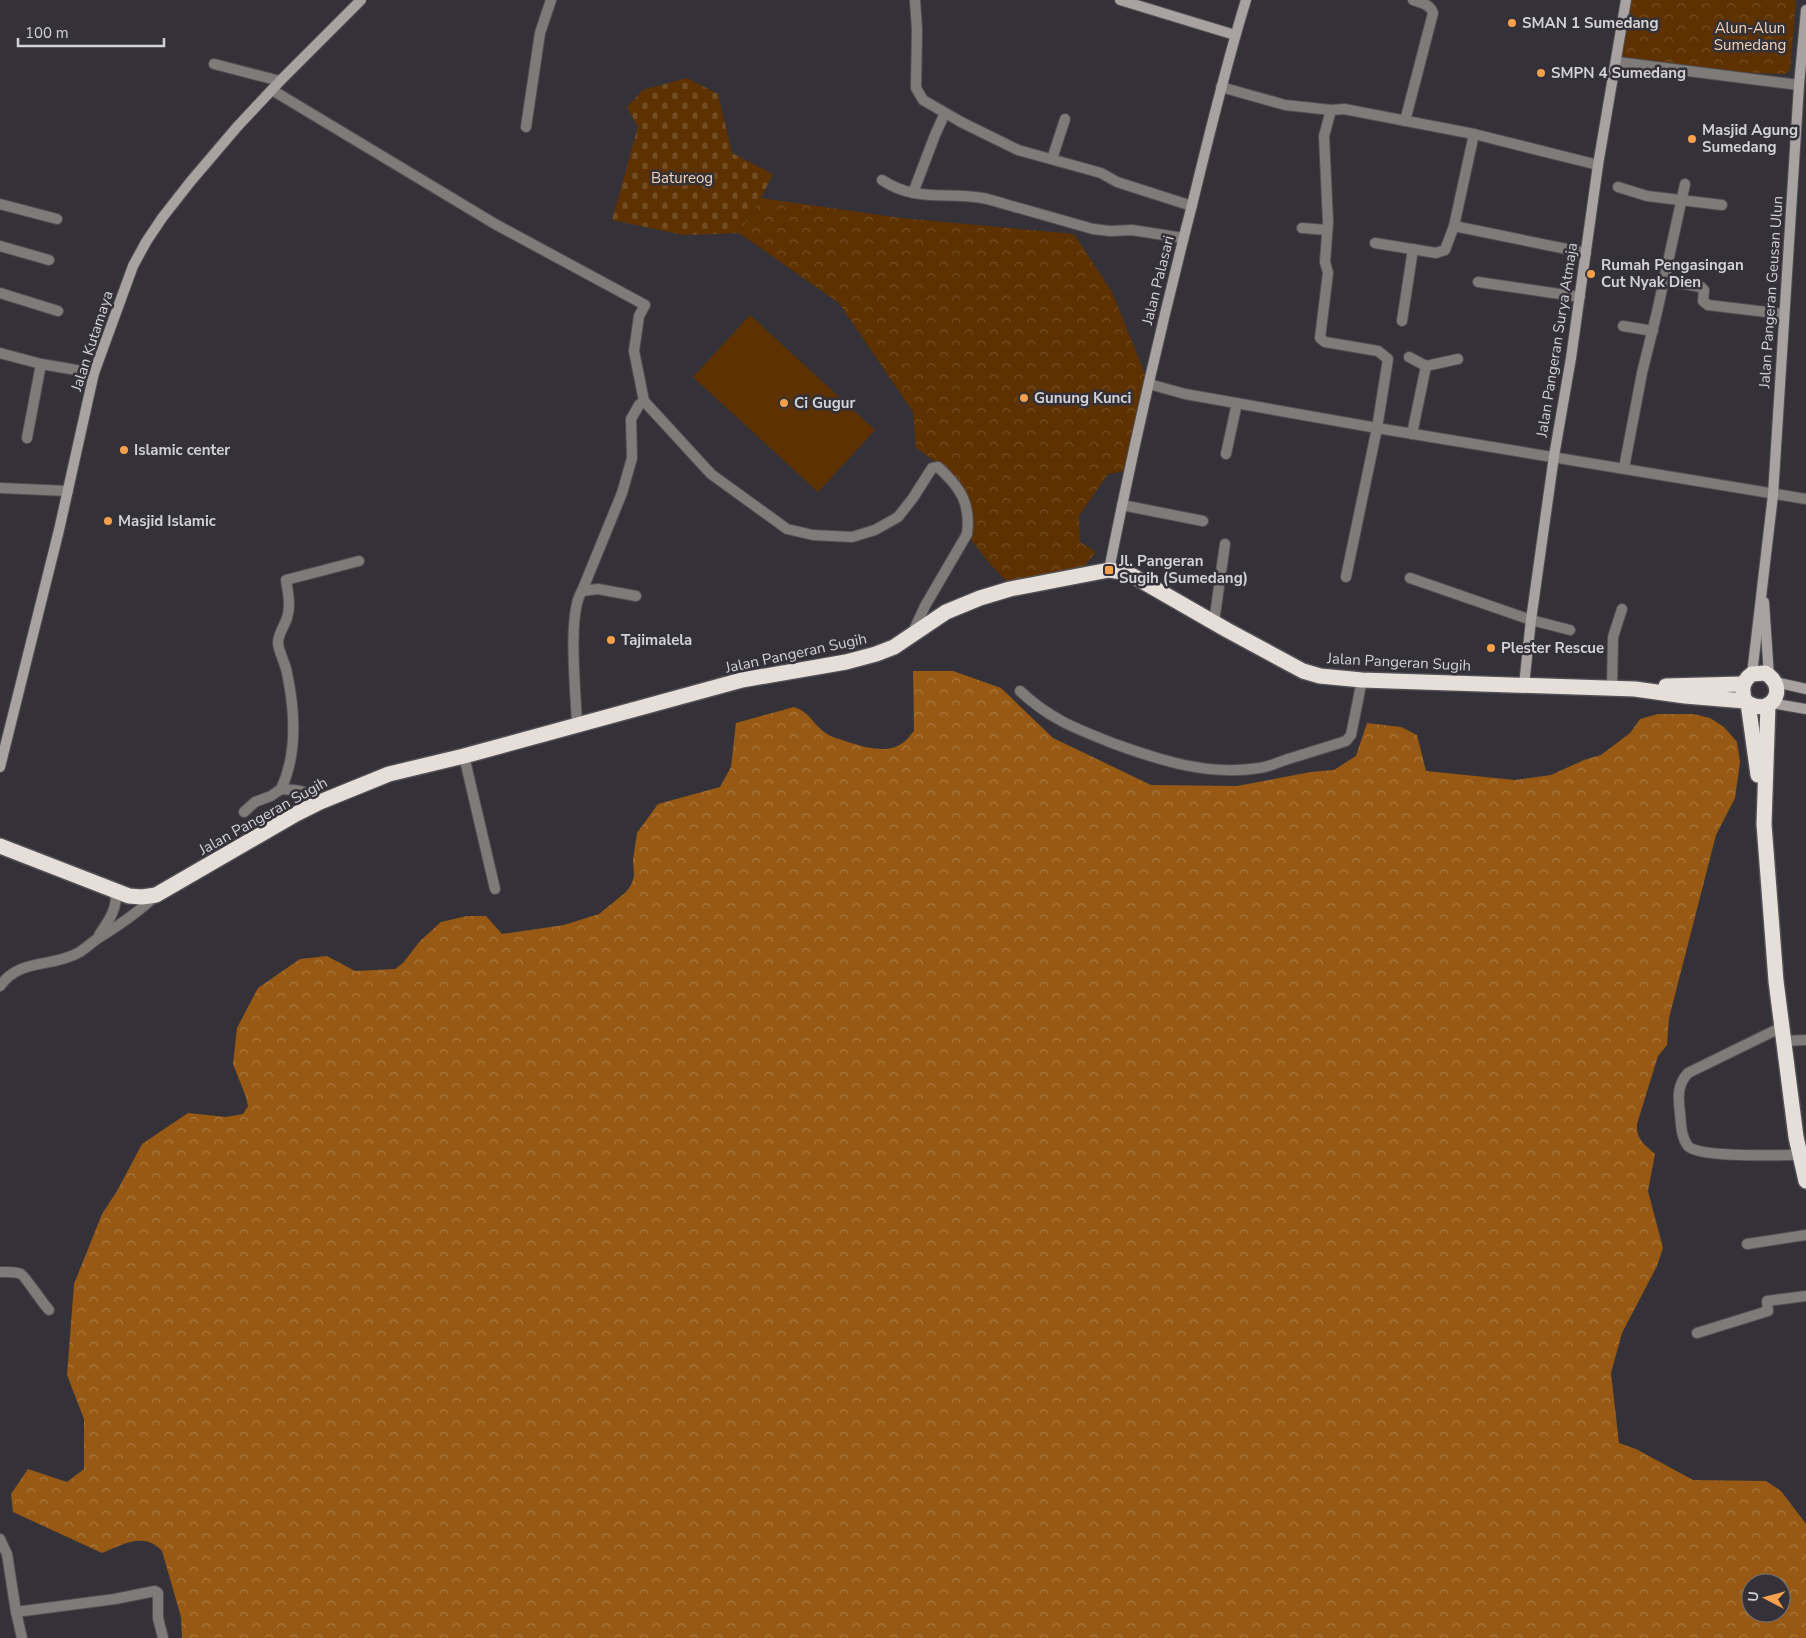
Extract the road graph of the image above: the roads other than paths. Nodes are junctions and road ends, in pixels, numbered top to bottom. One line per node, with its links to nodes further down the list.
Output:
1 (361, 0): 13 (main road, Jalan Kutamaya)
2 (551, 0): 21 (street)
3 (916, 0): 18 (street)
4 (1120, 0): 9 (main road)
5 (1246, 0): 9 (main road, Jalan Palasari)
6 (1413, 0): 20 (street)
7 (1626, 0): 10 (main road, Jalan Pangeran Surya Atmaja)
8 (1806, 10): 12 (main road, Jalan Pangeran Geusan Ulun)
9 (1235, 35): 15 (main road, Jalan Palasari)
10 (1617, 62): 14 (street); 24 (main road, Jalan Pangeran Surya Atmaja)
11 (214, 64): 13 (street)
12 (1803, 73): 14 (main road, Jalan Pangeran Geusan Ulun)
13 (280, 81): 16 (main road, Jalan Kutamaya)
14 (1799, 85): 48 (main road, Jalan Pangeran Geusan Ulun)
15 (1221, 87): 17 (street); 32 (main road, Jalan Palasari)
16 (272, 90): 57 (main road, Jalan Kutamaya); 59 (street)
17 (1331, 110): 20 (street); 36 (street)
18 (945, 113): 23 (street); 28 (street)
19 (1064, 119): 23 (street)
20 (1405, 121): 22 (street)
21 (526, 128)
22 (1474, 134): 24 (street); 34 (street)
23 (1052, 159): 32 (street)
24 (1598, 165): 41 (main road, Jalan Pangeran Surya Atmaja)
25 (882, 180): 28 (street)
26 (1685, 184): 29 (street)
27 (1618, 187): 29 (street)
28 (913, 194): 37 (street)
29 (1681, 199): 31 (street); 43 (street)
30 (0, 204): 33 (street)
31 (1722, 205)
32 (1192, 206): 37 (main road, Jalan Palasari)
33 (57, 219)
34 (1454, 226): 40 (street); 41 (street)
35 (1302, 228): 36 (street)
36 (1328, 230): 61 (street)
37 (1183, 238): 58 (main road, Jalan Palasari)
38 (1375, 243): 40 (street)
39 (0, 246): 42 (street)
40 (1413, 249): 49 (street)
41 (1586, 253): 46 (main road, Jalan Pangeran Surya Atmaja)
42 (49, 260)
43 (1664, 280): 48 (street); 51 (street)
44 (1478, 282): 46 (street)
45 (0, 292): 47 (street)
46 (1580, 297): 65 (main road, Jalan Pangeran Surya Atmaja)
47 (58, 311)
48 (1784, 314): 69 (main road, Jalan Pangeran Geusan Ulun)
49 (1402, 321)
50 (1623, 326): 51 (street)
51 (1653, 331): 66 (street)
52 (0, 353): 55 (street)
53 (1409, 357): 56 (street)
54 (1458, 359): 56 (street)
55 (41, 364): 57 (street); 63 (street)
56 (1426, 366): 62 (street)
57 (94, 373): 68 (main road, Jalan Kutamaya)
58 (1149, 384): 60 (street); 71 (main road, Jalan Palasari)
59 (644, 401): 79 (street); 85 (street)
60 (1237, 403): 61 (street); 64 (street)
61 (1377, 428): 62 (street); 77 (street)
62 (1412, 434): 65 (street)
63 (28, 438)
64 (1226, 454)
65 (1554, 456): 66 (street); 82 (main road, Jalan Pangeran Surya Atmaja)
66 (1624, 468): 69 (street)
67 (0, 488): 68 (street)
68 (68, 491): 99 (main road, Jalan Kutamaya)
69 (1773, 495): 70 (street); 76 (main road, Jalan Pangeran Geusan Ulun)
70 (1806, 499)
71 (1122, 505): 72 (street); 75 (main road, Jalan Palasari)
72 (1203, 521)
73 (1225, 544): 83 (street)
74 (359, 561): 100 (street)
75 (1109, 570): 83 (highway, Jalan Pangeran Sugih); 85 (highway, Jalan Pangeran Sugih)
76 (1763, 576): 86 (main road); 88 (main road)
77 (1346, 577)
78 (1410, 578): 82 (street)
79 (582, 591): 80 (street); 97 (street)
80 (636, 596)
81 (1622, 608): 90 (street)
82 (1531, 620): 84 (street); 89 (main road, Jalan Pangeran Surya Atmaja)
83 (1214, 622): 87 (highway, Jalan Pangeran Sugih)
84 (1570, 630)
85 (910, 637): 97 (highway, Jalan Pangeran Sugih)
86 (1772, 679): 88 (highway); 92 (main road); 95 (highway)
87 (1362, 680): 89 (highway, Jalan Pangeran Sugih); 93 (street)
88 (1747, 680): 91 (highway); 94 (highway)
89 (1524, 686): 90 (highway, Jalan Pangeran Sugih)
90 (1612, 688): 91 (highway, Jalan Pangeran Sugih)
91 (1635, 689): 94 (highway)
92 (1806, 689)
93 (1020, 691)
94 (1746, 702): 95 (highway); 102 (highway)
95 (1770, 704): 96 (main road); 102 (highway)
96 (1806, 709)
97 (577, 724): 98 (highway, Jalan Pangeran Sugih)
98 (464, 756): 101 (highway, Jalan Pangeran Sugih); 105 (street)
99 (0, 767)
100 (281, 789): 101 (street); 103 (street)
101 (320, 802): 107 (highway, Jalan Pangeran Sugih)
102 (1764, 805): 110 (highway)
103 (244, 812)
104 (0, 846): 106 (highway, Jalan Pangeran Sugih)
105 (495, 889)
106 (115, 890): 107 (highway, Jalan Pangeran Sugih); 108 (street)
107 (156, 895): 108 (street)
108 (94, 942): 109 (street)
109 (0, 986)
110 (1783, 1034): 111 (street); 112 (highway); 112 (street)
111 (1806, 1040)
112 (1799, 1155): 113 (highway)
113 (1806, 1181)
114 (1806, 1234): 115 (street)
115 (1747, 1244)
116 (0, 1272): 118 (street)
117 (1806, 1296): 119 (street)
118 (48, 1310)
119 (1697, 1333)
120 (0, 1539): 121 (street)
121 (16, 1612): 122 (street); 123 (street)
122 (22, 1638)
123 (163, 1638)

